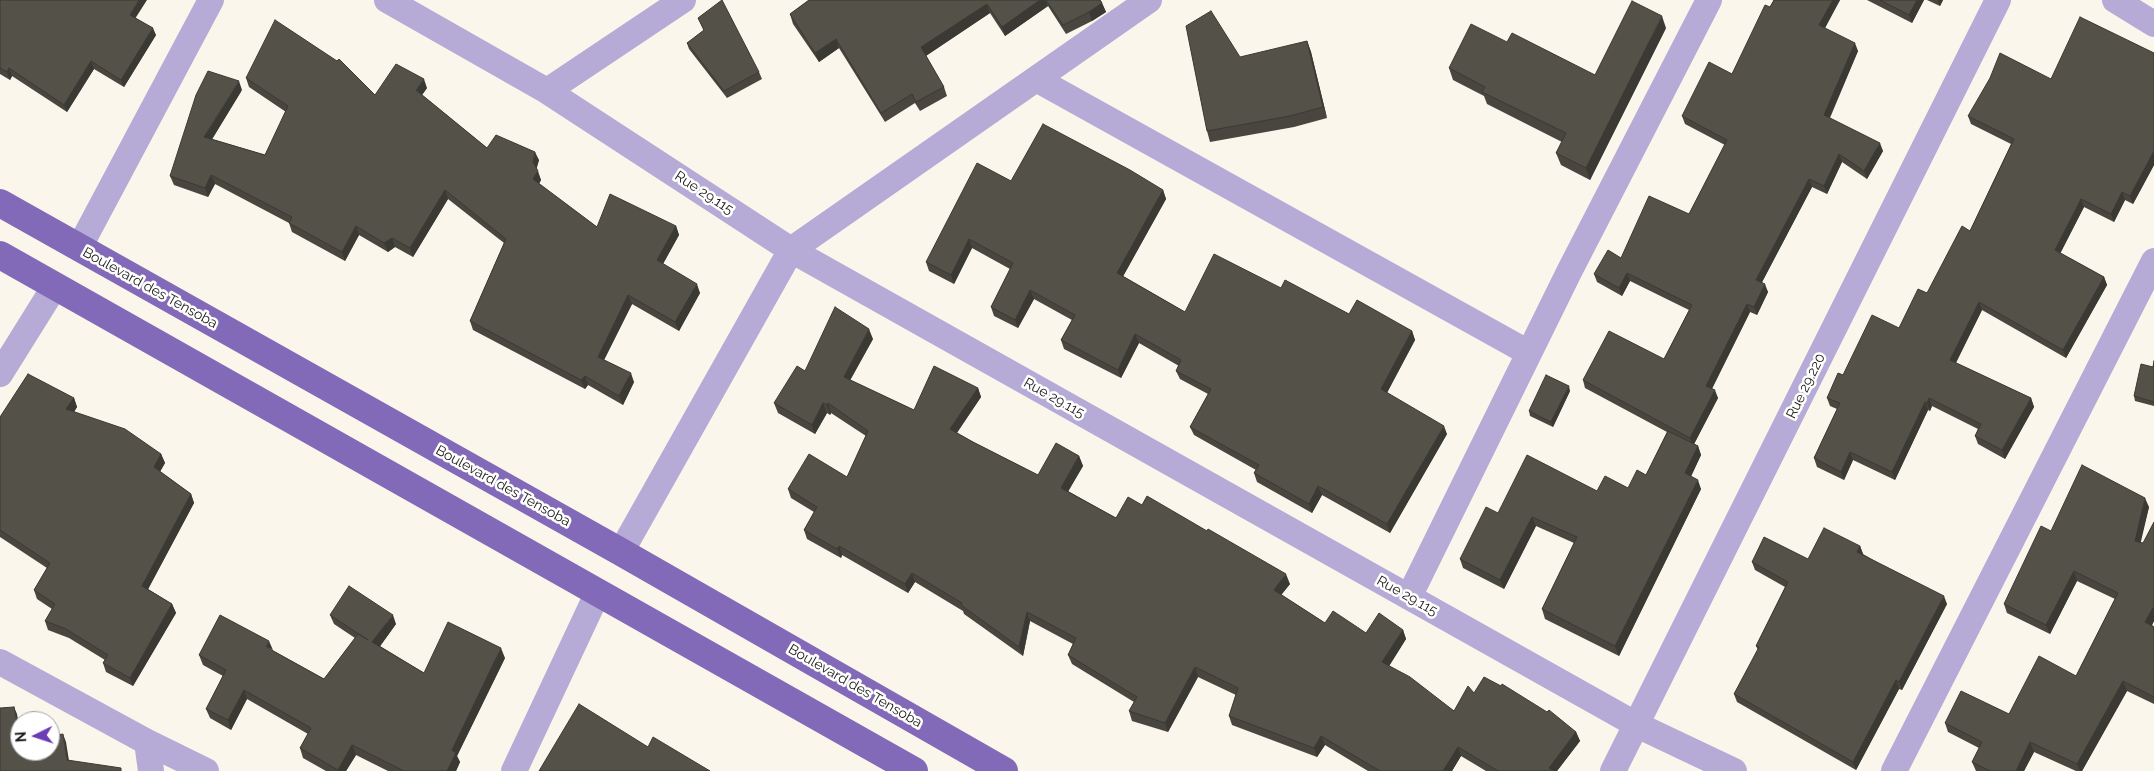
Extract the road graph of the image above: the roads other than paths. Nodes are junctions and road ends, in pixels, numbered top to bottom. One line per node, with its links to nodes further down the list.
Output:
1 (211, 0): 12 (street)
2 (387, 0): 10 (street, Rue 29.115)
3 (683, 0): 10 (street)
4 (1149, 0): 9 (street)
5 (1709, 0): 17 (street)
6 (1998, 0): 23 (street, Rue 29.220)
7 (2115, 0): 8 (street)
8 (2154, 24)
9 (1036, 79): 13 (street); 17 (street)
10 (547, 91): 13 (street, Rue 29.115)
11 (0, 203): 12 (main road, Boulevard des Tensoba)
12 (79, 248): 19 (main road, Boulevard des Tensoba)
13 (791, 250): 19 (street); 21 (street, Rue 29.115)
14 (0, 255): 16 (main road)
15 (2154, 261): 32 (street)
16 (55, 286): 18 (street); 20 (main road)
17 (1529, 353): 21 (street)
18 (0, 374)
19 (621, 552): 29 (main road, Boulevard des Tensoba)
20 (598, 592): 27 (street); 28 (main road)
21 (1409, 597): 23 (street, Rue 29.115)
22 (0, 662): 24 (street)
23 (1638, 725): 30 (street, Rue 29.220); 31 (street, Rue 29.115)
24 (147, 742): 25 (street); 26 (street)
25 (152, 771)
26 (206, 771)
27 (514, 771)
28 (914, 771)
29 (1004, 771)
30 (1613, 771)
31 (1734, 771)
32 (1894, 771)

